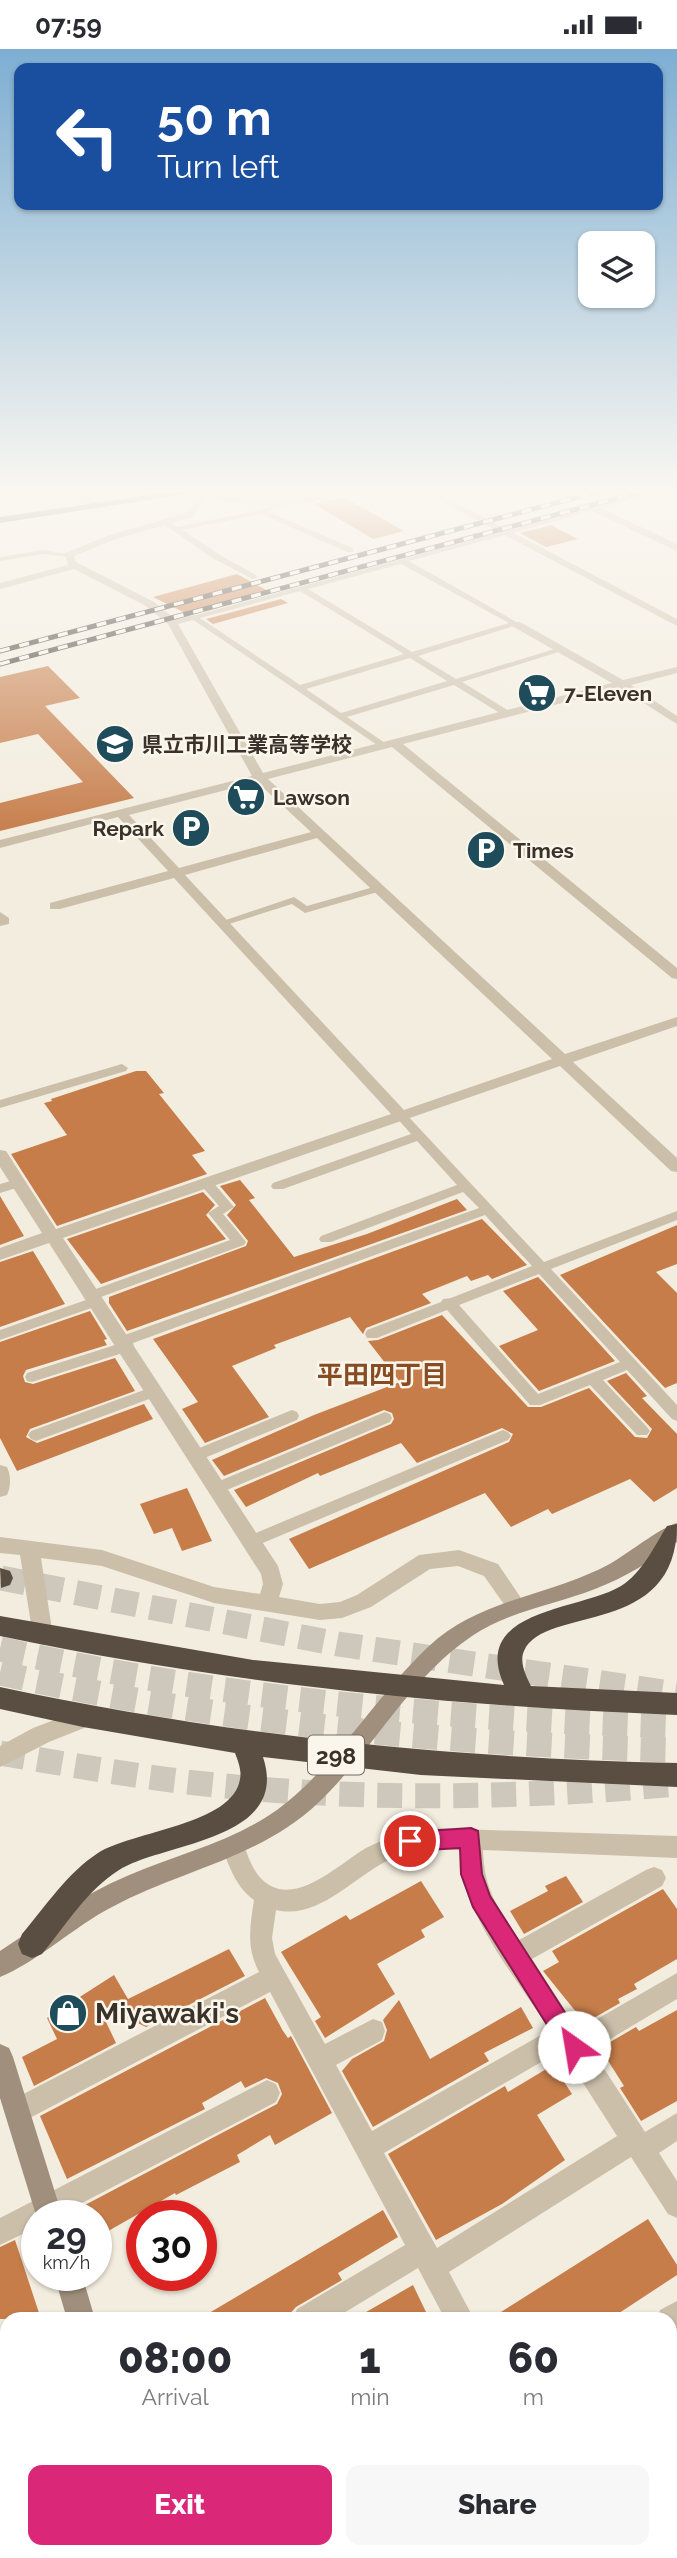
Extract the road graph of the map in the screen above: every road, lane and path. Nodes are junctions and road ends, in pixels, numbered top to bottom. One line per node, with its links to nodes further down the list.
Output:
1 (151, 605): 7 (street)
2 (237, 605): 6 (lane)
3 (328, 605): 11 (lane)
4 (482, 605): 9 (lane)
5 (643, 605): 8 (street)
6 (193, 617): 7 (street); 15 (lane)
7 (172, 622): 20 (street)
8 (677, 623)
9 (516, 624): 10 (street); 11 (lane)
10 (561, 650): 13 (lane); 14 (street)
11 (410, 656): 13 (lane); 15 (lane)
12 (677, 670): 14 (street)
13 (454, 682): 16 (lane); 17 (lane)
14 (620, 683): 16 (street); 18 (street)
15 (299, 688): 17 (lane)
16 (506, 713): 19 (street)
17 (340, 716): 19 (lane)
18 (677, 721)
19 (389, 744): 20 (street); 30 (street)
20 (259, 777): 21 (street); 22 (street)
21 (121, 813): 23 (street); 24 (street)
22 (319, 834): 24 (street); 25 (street)
23 (0, 844)
24 (177, 874): 26 (street); 29 (street)
25 (377, 889): 29 (lane); 32 (street)
26 (55, 906)
27 (0, 916): 28 (street)
28 (0, 922)
29 (222, 923): 35 (street)
30 (677, 975)
31 (677, 1021): 32 (street)
32 (563, 1061): 35 (street); 38 (street)
33 (122, 1068): 34 (lane)
34 (0, 1104)
35 (401, 1116): 36 (lane); 39 (street)
36 (419, 1136): 41 (lane); 42 (lane)
37 (0, 1155): 40 (street)
38 (677, 1167)
39 (206, 1183): 45 (street); 49 (lane)
40 (9, 1186): 45 (street)
41 (278, 1186)
42 (466, 1187): 43 (lane); 46 (lane)
43 (487, 1210): 48 (lane); 53 (lane)
44 (677, 1216): 48 (lane)
45 (54, 1235): 47 (street); 49 (street)
46 (326, 1239)
47 (0, 1254)
48 (541, 1268): 50 (lane); 54 (lane)
49 (93, 1299): 52 (lane); 53 (street)
50 (448, 1302): 51 (lane); 56 (lane)
51 (372, 1334)
52 (0, 1335)
53 (125, 1344): 55 (lane); 57 (street)
54 (629, 1364): 56 (lane); 58 (lane)
55 (32, 1377)
56 (592, 1378): 61 (lane)
57 (155, 1391): 62 (lane); 64 (street)
58 (677, 1415)
59 (292, 1416): 64 (lane)
60 (385, 1418): 66 (lane)
61 (642, 1431)
62 (36, 1435)
63 (503, 1436): 69 (lane)
64 (197, 1455): 66 (street)
65 (0, 1472): 67 (street)
66 (217, 1487): 69 (street)
67 (0, 1490)
68 (676, 1532): 73 (street); 78 (highway)
69 (252, 1541): 72 (street)
70 (0, 1545): 71 (street)
71 (29, 1548): 72 (street); 75 (street)
72 (267, 1604): 73 (street)
73 (515, 1604): 76 (street)
74 (0, 1626): 75 (highway)
75 (43, 1636): 76 (highway)
76 (401, 1690): 78 (highway); 83 (street)
77 (0, 1698): 80 (highway, 298)
78 (523, 1699): 79 (highway)
79 (677, 1704)
80 (86, 1717): 81 (highway, 298); 82 (street)
81 (245, 1743): 83 (highway, 298); 90 (highway)
82 (0, 1757)
83 (346, 1757): 84 (highway, 298); 87 (street)
84 (677, 1775)
85 (471, 1838): 86 (street); 89 (street); 91 (street)
86 (677, 1847)
87 (234, 1848): 89 (street); 90 (street)
88 (653, 1878): 91 (street)
89 (266, 1896): 93 (street)
90 (32, 1944): 92 (street)
91 (515, 1955): 96 (street)
92 (0, 1965)
93 (275, 1977): 98 (street); 100 (street)
94 (677, 1985): 96 (street)
95 (373, 2031): 98 (street)
96 (570, 2041): 102 (street); 103 (street)
97 (0, 2057): 100 (street)
98 (320, 2060): 103 (street)
99 (267, 2093): 105 (street)
100 (17, 2111): 104 (street)
101 (677, 2126): 102 (street)
102 (638, 2145): 106 (street); 109 (street)
103 (368, 2148): 109 (street)
104 (44, 2200)
105 (70, 2200)
106 (677, 2205)
107 (21, 2223): 108 (street)
108 (0, 2232)
109 (427, 2259): 112 (street); 113 (street)
110 (73, 2291): 111 (street)
111 (79, 2312)
112 (321, 2312)
113 (456, 2312)

